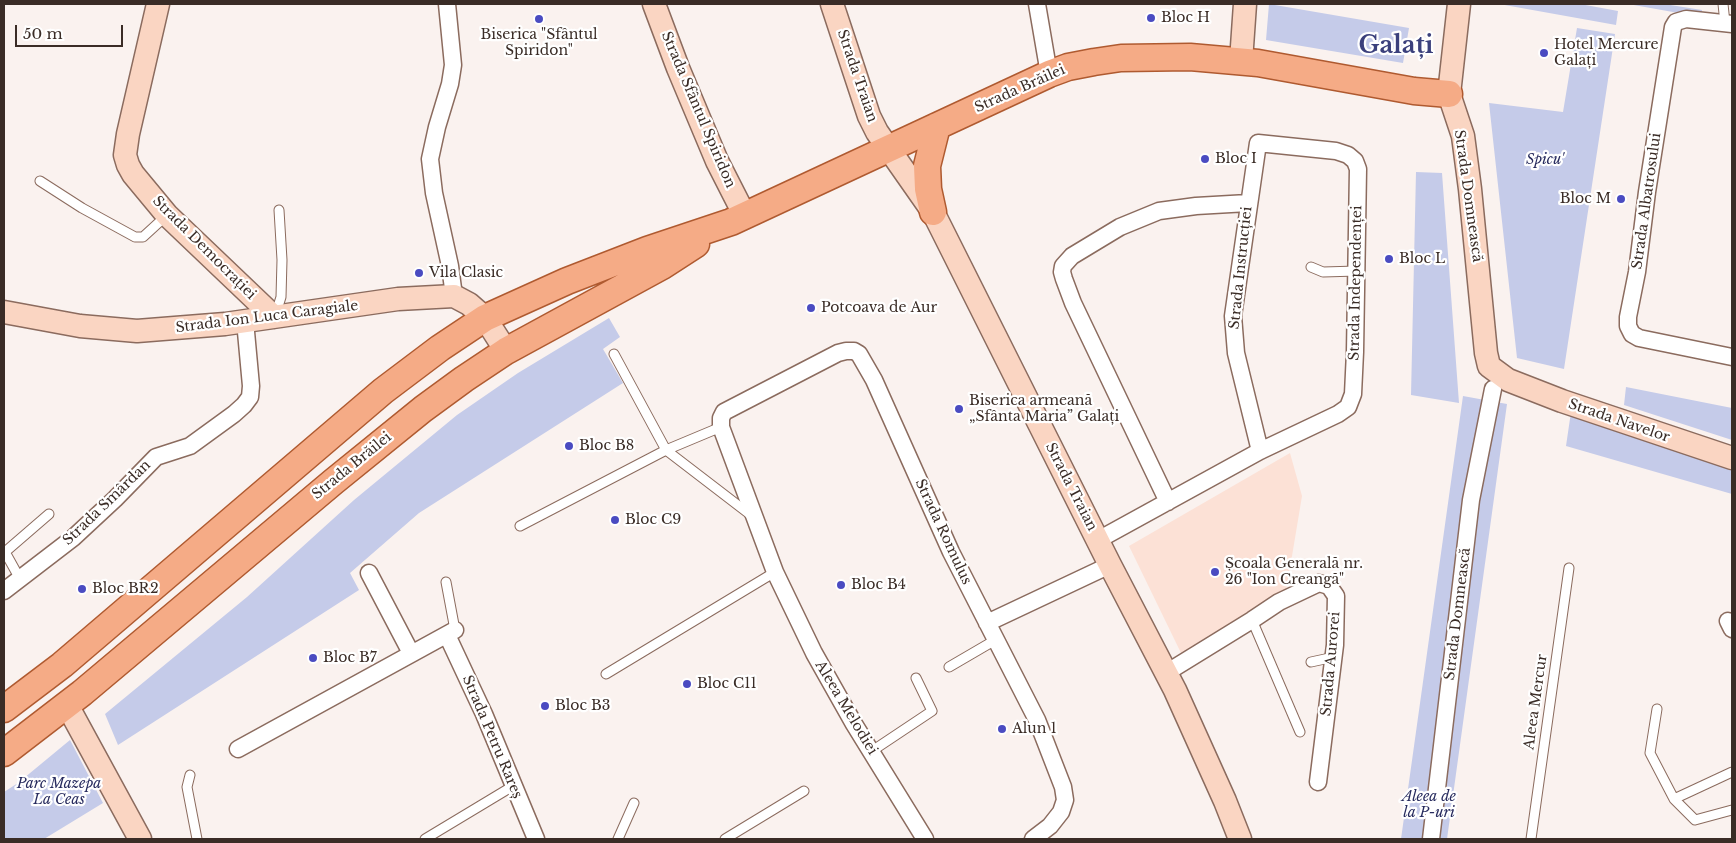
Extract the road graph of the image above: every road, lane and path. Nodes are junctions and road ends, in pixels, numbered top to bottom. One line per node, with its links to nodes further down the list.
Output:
1 (158, 4): 20 (main road, Strada Democrației)
2 (447, 4): 24 (street)
3 (654, 4): 21 (main road, Strada Sfântul Spiridon)
4 (832, 4): 15 (main road, Strada Traian)
5 (1037, 4): 11 (street)
6 (1245, 4): 10 (main road)
7 (1459, 4): 12 (main road, Strada Domnească)
8 (1723, 4): 9 (lane)
9 (1729, 24): 31 (street, Strada Albatrosului)
10 (1240, 60): 11 (main road, Strada Brăilei); 12 (main road, Strada Brăilei)
11 (1049, 74): 13 (main road, Strada Brăilei)
12 (1449, 94): 32 (main road, Strada Domnească)
13 (937, 126): 15 (main road, Strada Brăilei); 19 (main road)
14 (1258, 143): 17 (street, Strada Instrucției); 23 (street, Strada Independenței)
15 (888, 149): 19 (main road, Strada Traian); 21 (main road, Strada Brăilei)
16 (40, 182): 20 (lane)
17 (1248, 203): 35 (street, Strada Instrucției); 37 (street)
18 (279, 210): 26 (lane)
19 (933, 212): 41 (main road, Strada Traian)
20 (167, 215): 26 (main road, Strada Democrației)
21 (738, 219): 27 (main road, Strada Brăilei); 29 (main road, Strada Brăilei)
22 (1310, 267): 23 (lane)
23 (1357, 271): 35 (street, Strada Independenței)
24 (454, 296): 26 (main road, Strada Ion Luca Caragiale); 27 (main road)
25 (4, 312): 28 (main road, Strada Ion Luca Caragiale)
26 (274, 317): 28 (main road, Strada Ion Luca Caragiale)
27 (486, 318): 29 (main road); 61 (main road, Strada Brăilei)
28 (246, 321): 46 (street, Strada Smârdan)
29 (506, 351): 60 (main road, Strada Brăilei)
30 (614, 354): 34 (lane)
31 (1732, 356)
32 (1500, 385): 36 (main road, Strada Navelor); 84 (street, Strada Domnească)
33 (722, 419): 34 (lane); 39 (street, Aleea Melodiei); 50 (street, Strada Romulus)
34 (666, 450): 39 (lane); 40 (lane)
35 (1260, 451): 37 (street, Strada Independenței)
36 (1732, 458)
37 (1168, 502): 41 (street, Strada Independenței)
38 (49, 514): 46 (lane)
39 (754, 517): 44 (street, Aleea Melodiei)
40 (520, 526)
41 (1098, 540): 42 (main road, Strada Traian)
42 (1110, 565): 50 (street); 57 (main road, Strada Traian)
43 (1569, 568): 85 (lane, Aleea Mercur)
44 (775, 572): 58 (lane); 65 (street, Aleea Melodiei)
45 (369, 573): 53 (street)
46 (20, 579): 48 (street, Strada Smârdan)
47 (446, 582): 51 (lane)
48 (4, 592)
49 (1252, 620): 54 (street, Strada Aurorei); 57 (street, Strada Aurorei); 63 (lane)
50 (987, 623): 52 (street, Strada Romulus)
51 (451, 632): 53 (street); 70 (street, Strada Petru Rareș)
52 (996, 639): 56 (lane); 82 (street, Strada Romulus)
53 (411, 653): 64 (street)
54 (1334, 657): 55 (lane); 69 (street, Strada Aurorei)
55 (1311, 662)
56 (949, 668)
57 (1166, 673): 83 (main road, Strada Traian)
58 (606, 674)
59 (916, 678): 65 (lane)
60 (66, 705): 66 (main road, Strada Brăilei); 75 (main road)
61 (4, 709)
62 (1657, 709): 72 (lane)
63 (1300, 732)
64 (238, 749)
65 (872, 751): 81 (street, Aleea Melodiei)
66 (4, 753)
67 (1732, 772): 72 (lane)
68 (190, 775): 76 (lane)
69 (1318, 782)
70 (513, 786): 77 (lane); 78 (street, Strada Petru Rareș)
71 (804, 791): 80 (lane)
72 (1674, 799): 74 (lane)
73 (634, 803): 79 (lane)
74 (1732, 810)
75 (140, 839)
76 (197, 839)
77 (425, 839)
78 (536, 839)
79 (618, 839)
80 (725, 839)
81 (925, 839)
82 (1033, 839)
83 (1240, 839)
84 (1432, 839)
85 (1531, 839)

